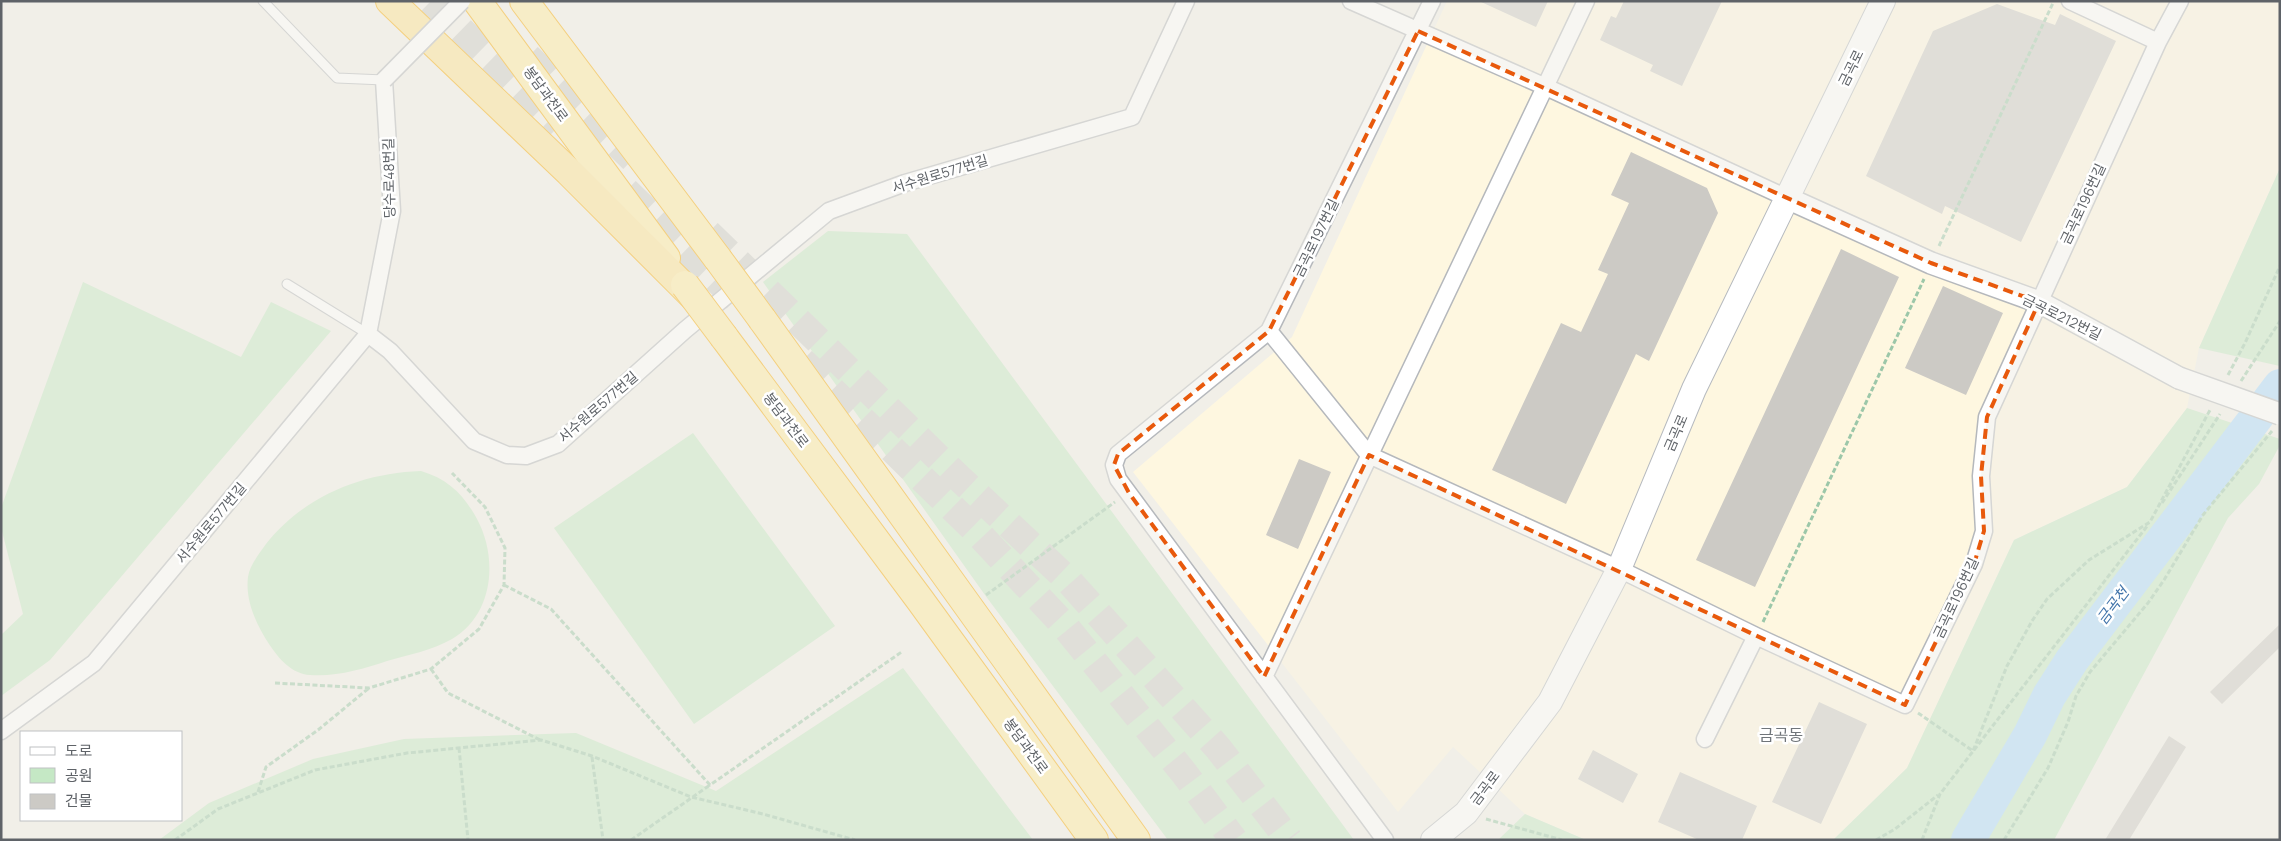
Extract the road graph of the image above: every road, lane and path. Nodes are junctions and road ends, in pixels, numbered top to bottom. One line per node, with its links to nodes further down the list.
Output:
1 (263, 1): 16 (lane)
2 (390, 1): 21 (highway)
3 (462, 1): 16 (street, bridge)
4 (477, 1): 21 (highway, 봉담과천로)
5 (524, 1): 61 (highway, bridge)
6 (1186, 1): 25 (street, 서수원로577번길)
7 (1351, 1): 14 (street)
8 (1432, 1): 14 (street, 금곡로197번길)
9 (1586, 1): 17 (street)
10 (1884, 1): 18 (main road, 금곡로)
11 (2054, 1): 19 (path)
12 (2070, 1): 15 (street)
13 (2180, 1): 15 (street, 금곡로196번길)
14 (1418, 31): 17 (street); 24 (street, 금곡로197번길)
15 (2158, 42): 22 (street, 금곡로196번길)
16 (384, 80): 25 (street, 당수로48번길)
17 (1546, 87): 18 (street); 29 (street)
18 (1787, 198): 19 (street, 금곡로212번길); 33 (main road, 금곡로)
19 (1931, 264): 22 (street, 금곡로212번길); 36 (path)
20 (287, 284): 25 (lane)
21 (690, 291): 60 (highway, 봉담과천로, bridge)
22 (2039, 302): 28 (street, 금곡로212번길, bridge); 42 (street, 금곡로196번길)
23 (2280, 320): 26 (path)
24 (1269, 331): 29 (street); 31 (street)
25 (368, 334): 43 (street, 서수원로577번길)
26 (2237, 388)
27 (2220, 413): 32 (path)
28 (2277, 422): 67 (path)
29 (1369, 455): 33 (street); 39 (street)
30 (452, 473): 34 (path)
31 (1129, 493): 35 (path); 39 (street)
32 (2150, 522): 47 (path); 47 (path)
33 (1619, 569): 36 (street); 53 (main road, 금곡로)
34 (504, 585): 38 (path); 49 (path)
35 (986, 595)
36 (1756, 636): 42 (street); 44 (street)
37 (903, 651): 49 (path)
38 (431, 669): 41 (path); 45 (path)
39 (1264, 677): 62 (street)
40 (275, 683): 41 (path)
41 (369, 688): 50 (path)
42 (1905, 704): 47 (path)
43 (1, 731)
44 (1705, 739)
45 (541, 740): 46 (path); 48 (path)
46 (459, 748): 50 (path); 56 (path)
47 (1973, 751): 51 (path)
48 (592, 756): 52 (path); 57 (path)
49 (710, 785): 52 (path)
50 (258, 792): 54 (path)
51 (1940, 794): 65 (path); 66 (path)
52 (691, 797): 58 (path); 59 (path)
53 (1466, 813): 63 (main road, 금곡로); 64 (path)
54 (181, 838): 55 (path)
55 (175, 840)
56 (468, 840)
57 (603, 840)
58 (631, 840)
59 (856, 840)
60 (1094, 840)
61 (1136, 840)
62 (1385, 840)
63 (1433, 840)
64 (1562, 840)
65 (1876, 840)
66 (1922, 840)
67 (2004, 840)

